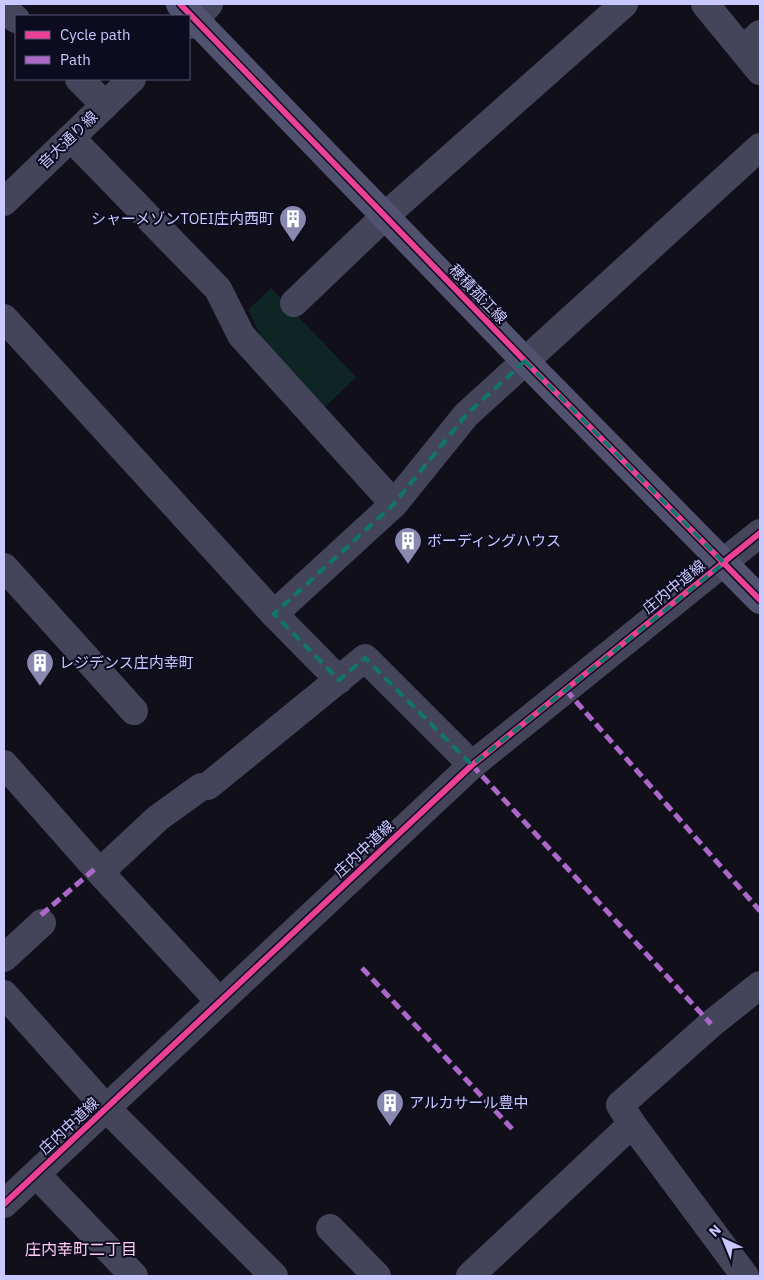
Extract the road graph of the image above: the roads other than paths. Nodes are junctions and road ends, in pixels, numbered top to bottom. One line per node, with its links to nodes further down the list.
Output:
1 (624, 4): 14 (street)
2 (705, 4): 6 (street)
3 (4, 9): 5 (street)
4 (193, 13): 14 (street, 穂積菰江線)
5 (15, 18)
6 (752, 42): 7 (street)
7 (760, 71)
8 (80, 80): 10 (street)
9 (131, 80): 10 (street, 音大通り線)
10 (105, 105): 11 (street, 音大通り線)
11 (71, 138): 13 (street, 音大通り線); 18 (street)
12 (760, 147): 17 (street)
13 (4, 202)
14 (385, 216): 15 (street); 17 (street, 穂積菰江線)
15 (294, 303)
16 (4, 318): 23 (street)
17 (524, 361): 18 (street); 20 (street, 穂積菰江線)
18 (394, 504): 23 (street)
19 (760, 533): 20 (street, 庄内中道線)
20 (724, 563): 22 (street, 穂積菰江線); 27 (street, 庄内中道線)
21 (4, 567): 25 (street)
22 (760, 600)
23 (274, 614): 24 (street)
24 (339, 680): 27 (street); 28 (street)
25 (134, 711)
26 (4, 764): 28 (street)
27 (472, 765): 33 (street, 庄内中道線)
28 (100, 872): 33 (street)
29 (42, 922): 30 (street)
30 (5, 955)
31 (760, 986): 35 (street)
32 (4, 994): 34 (street)
33 (219, 1001): 34 (street, 庄内中道線)
34 (106, 1108): 36 (street, 庄内中道線); 40 (street)
35 (632, 1124): 42 (street); 43 (street)
36 (36, 1174): 37 (street, 庄内中道線); 39 (street)
37 (4, 1204)
38 (330, 1228): 41 (street)
39 (134, 1276)
40 (274, 1276)
41 (377, 1276)
42 (470, 1276)
43 (745, 1276)

